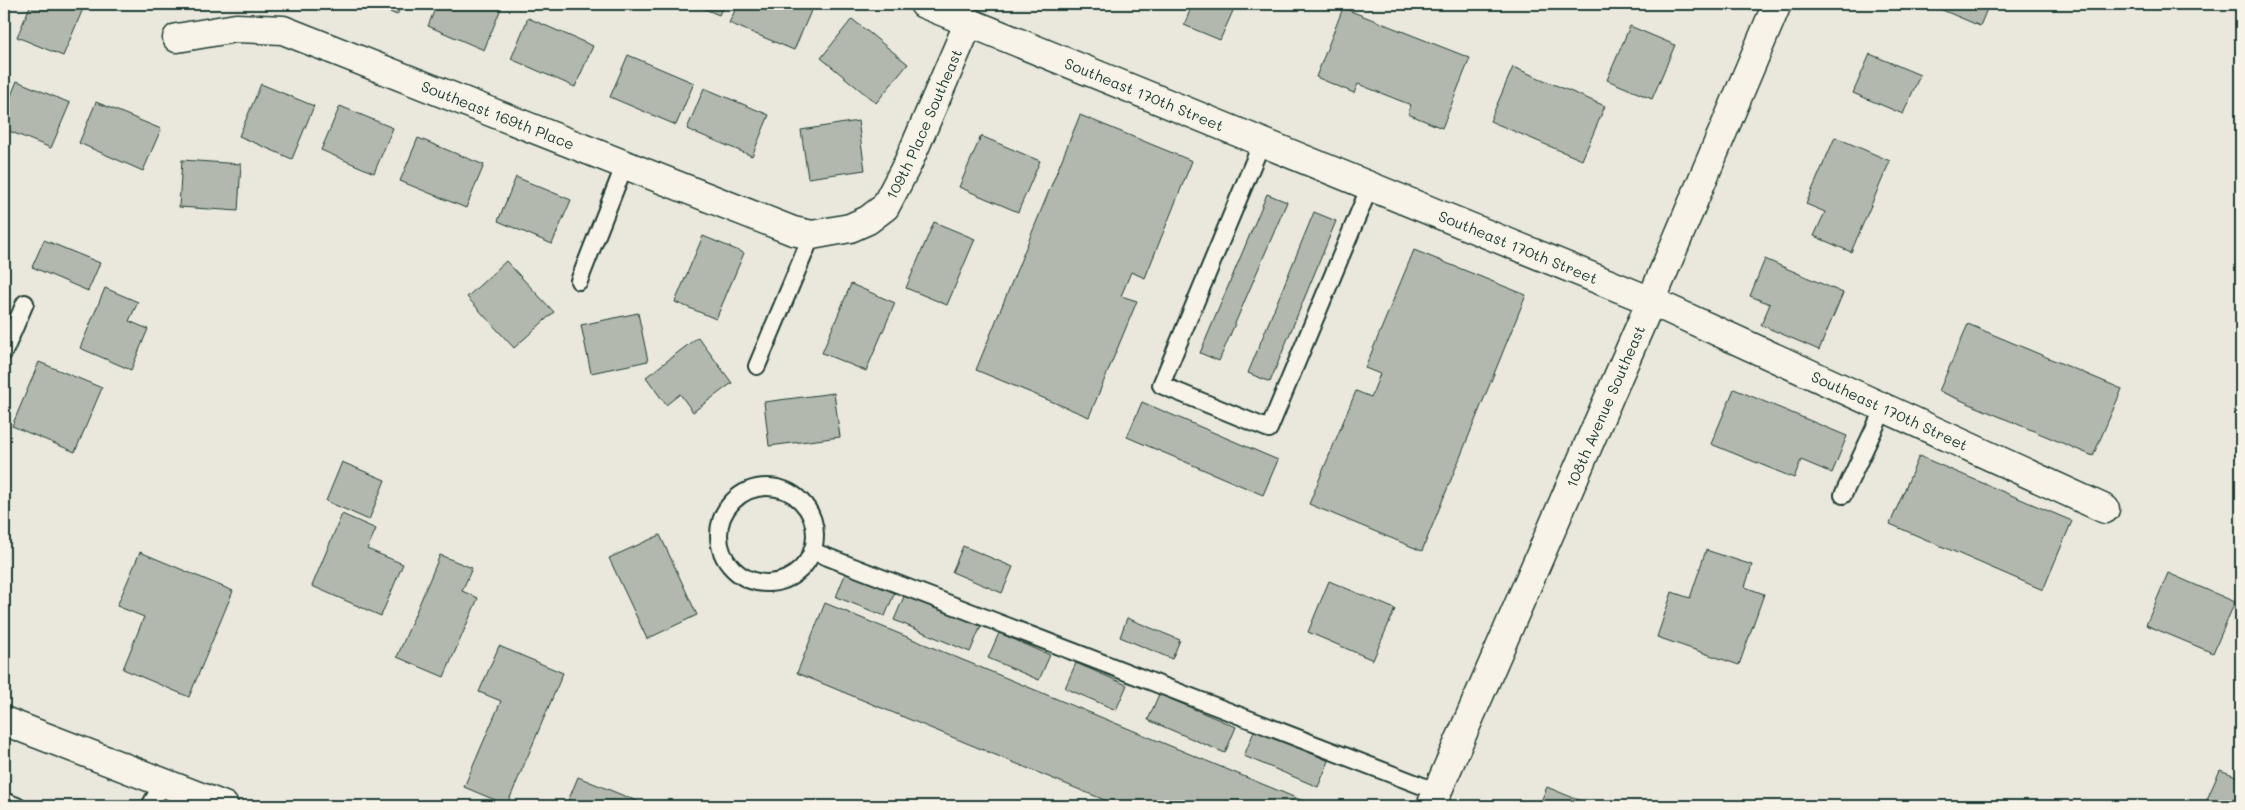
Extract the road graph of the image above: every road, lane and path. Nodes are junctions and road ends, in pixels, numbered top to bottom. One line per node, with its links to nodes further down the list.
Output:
1 (924, 4): 3 (street, Southeast 170th Street)
2 (1777, 4): 10 (street, 108th Avenue Southeast)
3 (969, 22): 5 (street, Southeast 170th Street); 8 (street, 109th Place Southeast)
4 (177, 38): 6 (street, Southeast 169th Place)
5 (1262, 142): 7 (street, Southeast 170th Street); 7 (lane)
6 (626, 164): 8 (street, Southeast 169th Place); 9 (lane)
7 (1370, 186): 10 (street, Southeast 170th Street)
8 (812, 235): 13 (lane)
9 (579, 281)
10 (1651, 301): 14 (street, Southeast 170th Street); 20 (street, 108th Avenue Southeast)
11 (25, 303): 12 (lane)
12 (4, 352)
13 (756, 366)
14 (1884, 408): 15 (lane); 16 (street, Southeast 170th Street)
15 (1843, 495)
16 (2105, 509)
17 (812, 551): 17 (lane); 20 (lane)
18 (4, 721): 19 (street)
19 (163, 782): 23 (lane); 24 (street)
20 (1434, 799)
21 (4, 801): 22 (lane)
22 (17, 806)
23 (150, 806)
24 (224, 806)

